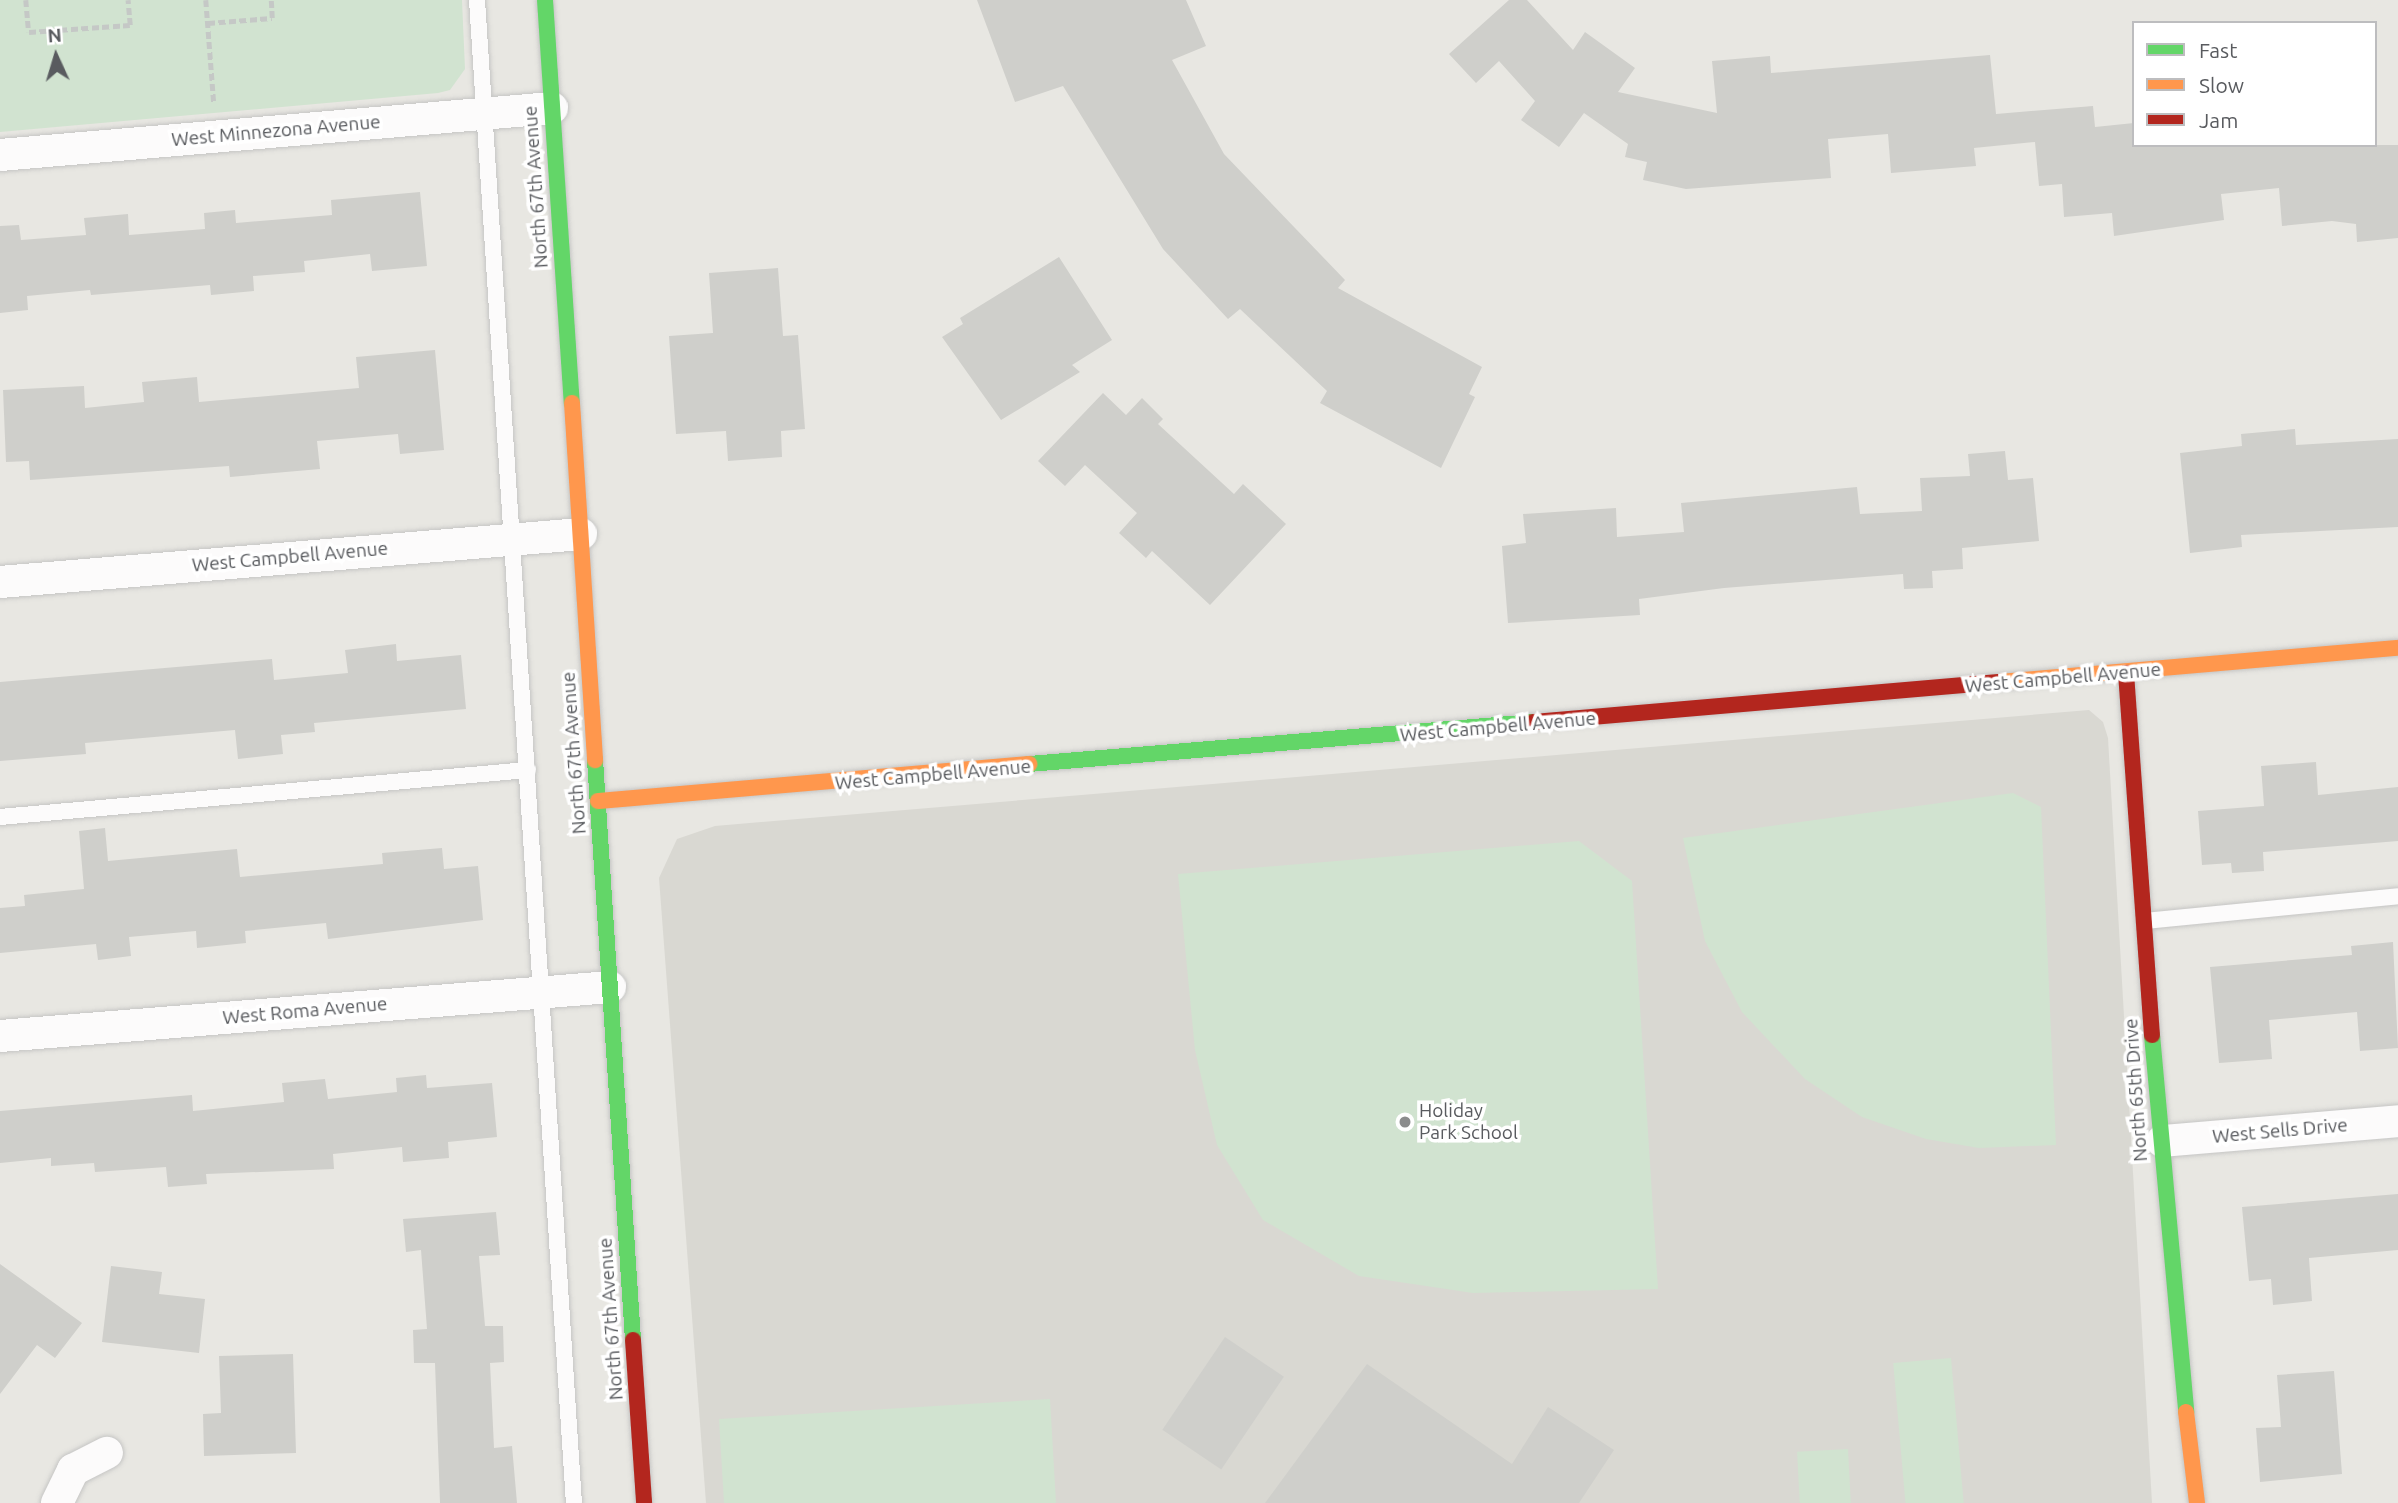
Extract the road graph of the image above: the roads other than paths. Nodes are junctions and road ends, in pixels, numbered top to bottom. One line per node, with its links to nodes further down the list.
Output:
1 (477, 0): 4 (lane)
2 (545, 0): 3 (street, North 67th Avenue)
3 (551, 108): 4 (street, West Minnezona Avenue); 6 (street, North 67th Avenue)
4 (485, 113): 5 (street, West Minnezona Avenue); 7 (lane)
5 (0, 155)
6 (581, 534): 7 (street, West Campbell Avenue); 12 (street, North 67th Avenue)
7 (515, 538): 8 (street, West Campbell Avenue); 11 (lane)
8 (0, 582)
9 (2398, 648): 10 (street, West Campbell Avenue)
10 (2126, 673): 12 (street, West Campbell Avenue); 15 (street, North 65th Drive)
11 (528, 770): 13 (lane); 17 (lane)
12 (598, 801): 16 (street, North 67th Avenue)
13 (0, 817)
14 (2398, 896): 15 (lane)
15 (2145, 921): 20 (street, North 65th Drive)
16 (610, 988): 17 (street, West Roma Avenue); 24 (street, North 67th Avenue)
17 (539, 992): 18 (street, West Roma Avenue); 23 (lane)
18 (0, 1036)
19 (2398, 1121): 20 (street, West Sells Drive)
20 (2162, 1142): 25 (street, North 65th Drive)
21 (107, 1453): 22 (street)
22 (57, 1503)
23 (574, 1503)
24 (644, 1503)
25 (2197, 1503)

